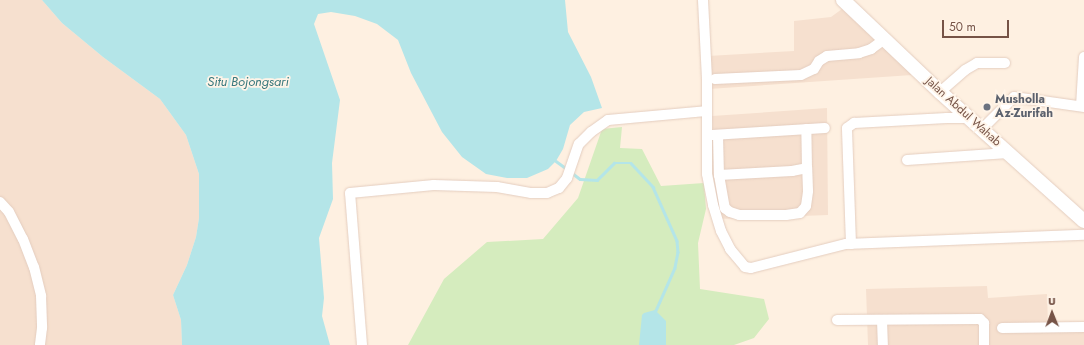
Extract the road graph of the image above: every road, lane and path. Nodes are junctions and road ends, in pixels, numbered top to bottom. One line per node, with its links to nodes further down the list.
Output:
1 (703, 0): 9 (street)
2 (843, 0): 3 (street, Jalan Abdul Wahab)
3 (884, 39): 6 (street); 7 (street, Jalan Abdul Wahab)
4 (1084, 57): 8 (street)
5 (1005, 63): 7 (street)
6 (715, 79)
7 (940, 92): 10 (street, Jalan Abdul Wahab)
8 (1083, 107): 12 (street)
9 (706, 111): 14 (street); 29 (street)
10 (970, 118): 12 (street, Jalan Abdul Wahab); 23 (street)
11 (825, 128): 13 (street)
12 (982, 128): 16 (street, Jalan Abdul Wahab)
13 (806, 129): 15 (street); 18 (street)
14 (708, 135): 15 (street); 23 (street)
15 (718, 135): 19 (street)
16 (1008, 153): 17 (street); 21 (street, Jalan Abdul Wahab)
17 (907, 160)
18 (807, 168): 19 (street); 19 (street)
19 (719, 176)
20 (0, 202): 28 (street)
21 (1084, 221)
22 (1084, 235): 23 (street)
23 (851, 244)
24 (837, 320): 25 (street)
25 (882, 320): 30 (street); 31 (street)
26 (1084, 327): 27 (street)
27 (1002, 328)
28 (40, 345)
29 (362, 345)
30 (883, 345)
31 (984, 345)

